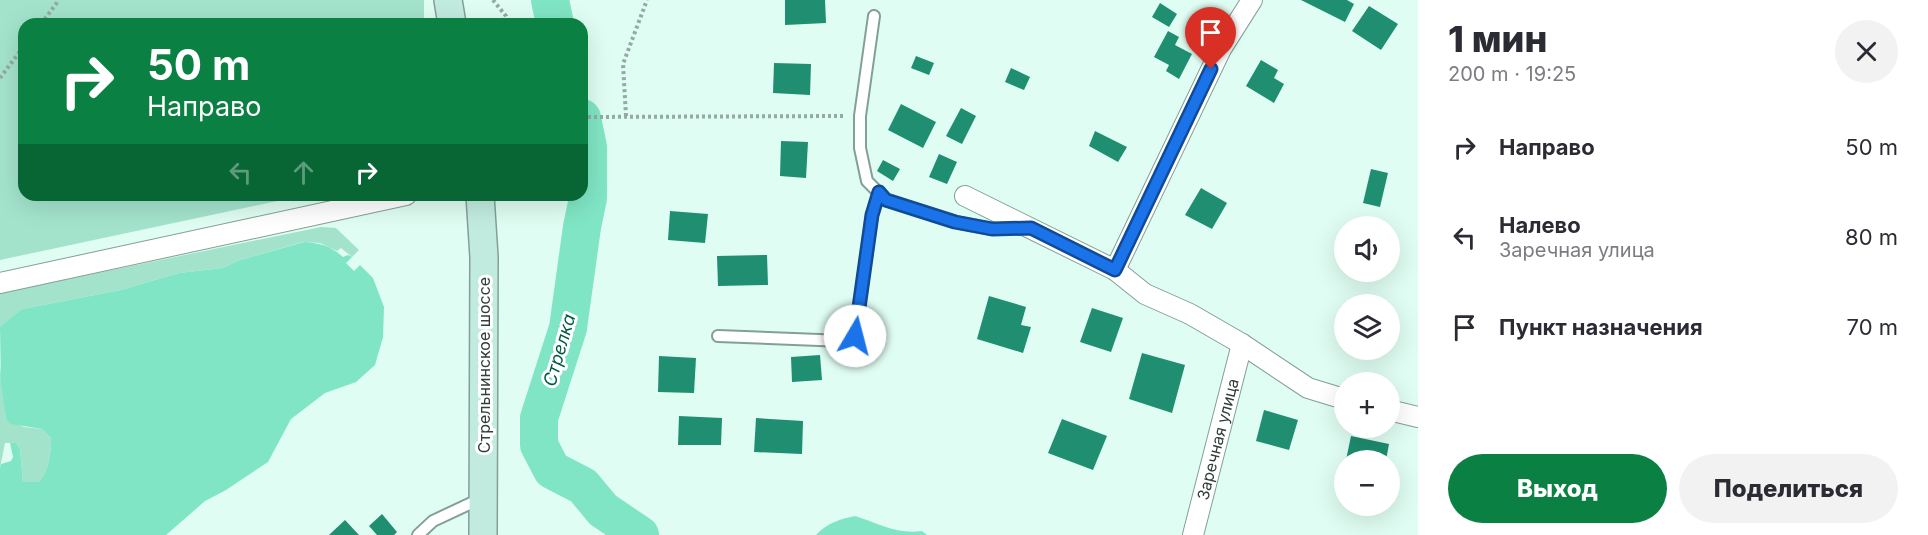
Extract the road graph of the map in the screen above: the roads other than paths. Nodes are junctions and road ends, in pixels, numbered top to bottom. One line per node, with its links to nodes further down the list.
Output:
1 (448, 0): 4 (main road)
2 (1252, 0): 10 (street)
3 (874, 16): 5 (lane)
4 (451, 18)
5 (879, 192): 9 (lane); 12 (lane)
6 (965, 196): 9 (street)
7 (379, 201): 11 (street)
8 (480, 201): 17 (main road, Стрельнинское шоссе)
9 (1031, 228): 10 (street)
10 (1112, 268): 13 (street)
11 (0, 284)
12 (718, 336)
13 (1246, 346): 14 (street); 20 (street, Заречная улица)
14 (1334, 396)
15 (1400, 413): 16 (street)
16 (1418, 417)
17 (483, 498): 18 (lane); 19 (main road, Стрельнинское шоссе)
18 (418, 535)
19 (483, 535)
20 (1193, 535)

